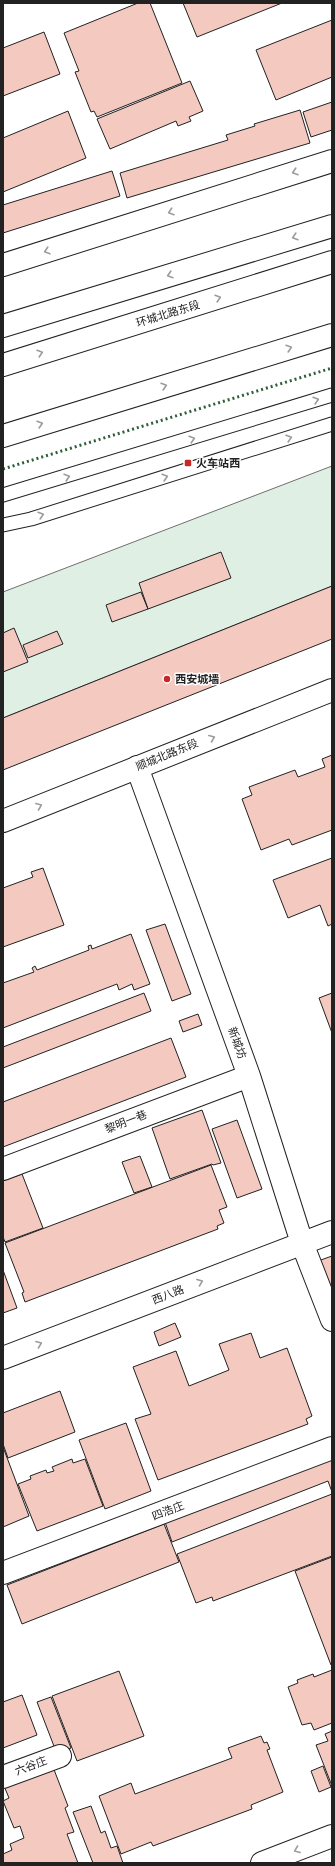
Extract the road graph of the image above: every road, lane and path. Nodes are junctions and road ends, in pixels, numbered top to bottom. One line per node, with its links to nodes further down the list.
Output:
1 (332, 161): 4 (street, one-way to 4)
2 (332, 226): 5 (street, one-way to 5)
3 (332, 262): 7 (street, 环城北路东段, one-way to 3)
4 (3, 265)
5 (3, 326)
6 (332, 335): 10 (street, one-way to 6)
7 (3, 365)
8 (332, 395): 11 (lane, one-way to 8)
9 (332, 424): 12 (lane, one-way to 9)
10 (3, 436)
11 (3, 495)
12 (3, 525)
13 (332, 690): 14 (street, 顺城北路东段, one-way to 13)
14 (137, 767): 15 (street, 顺城北路东段, one-way to 14); 16 (street, 新城坊)
15 (3, 821)
16 (249, 1076): 17 (street, 黎明一巷); 19 (street, 新城坊)
17 (3, 1169)
18 (332, 1232): 19 (street, 西八路)
19 (302, 1243): 20 (street, 新城坊); 21 (street, 西八路, one-way to 19)
20 (332, 1320)
21 (3, 1358)
22 (332, 1448): 23 (street, 四浩庄)
23 (3, 1573)
24 (60, 1756): 25 (street, 六谷庄)
25 (3, 1777)
26 (332, 1836): 27 (street, one-way to 27)
27 (262, 1863)

